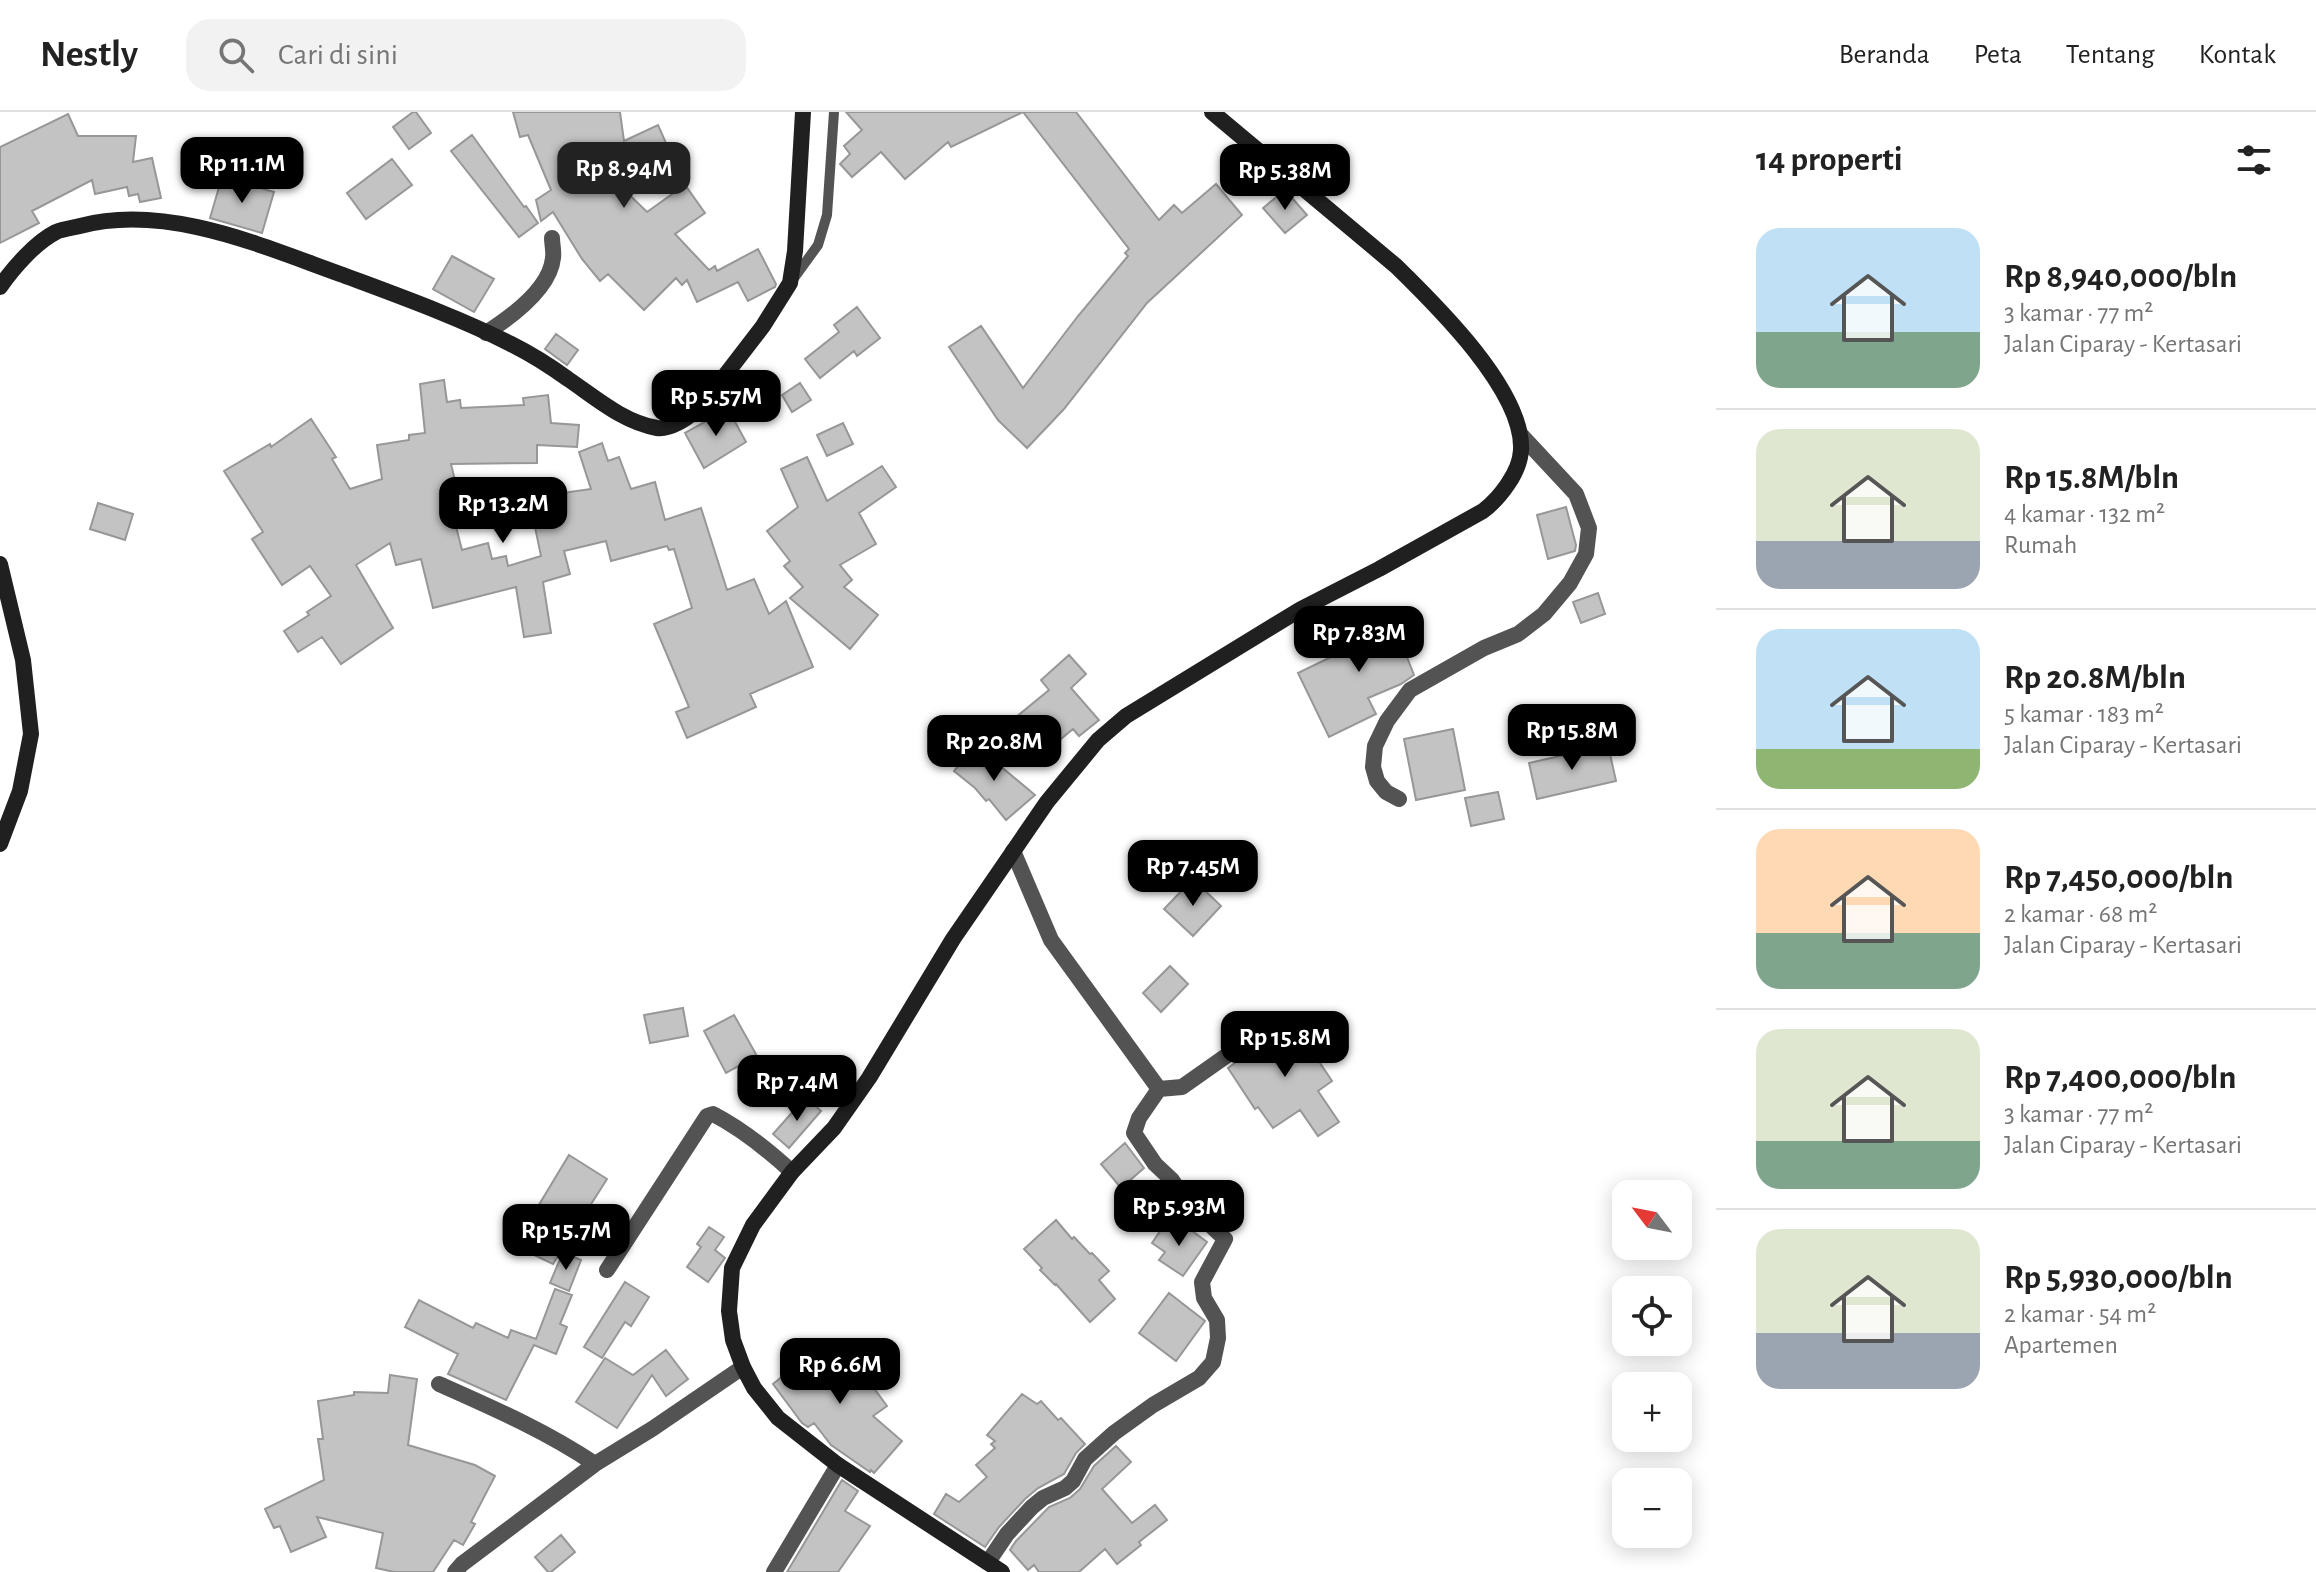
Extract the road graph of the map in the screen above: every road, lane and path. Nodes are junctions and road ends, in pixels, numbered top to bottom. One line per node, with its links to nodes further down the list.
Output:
1 (803, 112): 5 (main road)
2 (834, 112): 5 (lane)
3 (1212, 112): 8 (main road)
4 (552, 238): 7 (street)
5 (790, 283): 7 (main road)
6 (0, 287): 7 (main road)
7 (486, 333)
8 (1521, 435): 10 (street); 12 (main road)
9 (0, 564): 11 (main road)
10 (1399, 799)
11 (0, 844)
12 (1013, 851): 14 (street); 15 (main road)
13 (1236, 1049): 14 (street)
14 (1159, 1089): 21 (street)
15 (792, 1172): 16 (street); 17 (main road)
16 (607, 1270)
17 (743, 1367): 19 (street); 20 (main road)
18 (439, 1384): 19 (street)
19 (595, 1464): 22 (street)
20 (838, 1465): 21 (main road); 23 (street)
21 (995, 1567)
22 (455, 1572)
23 (774, 1572)

